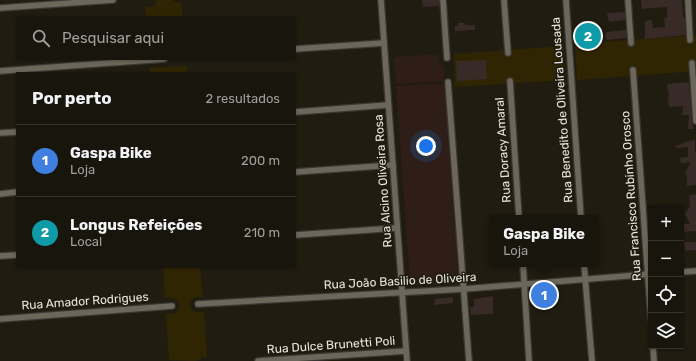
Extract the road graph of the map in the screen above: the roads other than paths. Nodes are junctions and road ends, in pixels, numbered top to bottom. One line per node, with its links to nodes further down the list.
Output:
1 (113, 0): 8 (street)
2 (381, 0): 10 (street, Rua Alcino Oliveira Rosa)
3 (443, 0): 14 (street)
4 (504, 0): 13 (street)
5 (566, 0): 31 (street, Rua Benedito de Oliveira Lousada)
6 (628, 0): 11 (street)
7 (688, 0): 9 (street)
8 (0, 8)
9 (690, 40)
10 (384, 43): 12 (street); 21 (street, Rua Alcino Oliveira Rosa)
11 (631, 43)
12 (296, 49)
13 (508, 53)
14 (447, 58)
15 (150, 60): 18 (street)
16 (692, 63): 23 (street)
17 (633, 70): 36 (street, Rua Francisco Rubinho Orosco)
18 (0, 71)
19 (510, 80): 30 (street, Rua Doracy Amaral)
20 (448, 82): 45 (street)
21 (388, 105): 22 (street); 26 (street, Rua Alcino Oliveira Rosa)
22 (296, 112)
23 (696, 121)
24 (16, 132): 25 (street)
25 (0, 133)
26 (393, 165): 27 (street); 32 (street, Rua Alcino Oliveira Rosa)
27 (296, 172)
28 (16, 192): 29 (street)
29 (0, 194)
30 (519, 215)
31 (581, 215)
32 (397, 228): 33 (street); 46 (street, Rua Alcino Oliveira Rosa)
33 (296, 235)
34 (16, 255): 35 (street)
35 (0, 256)
36 (648, 261)
37 (523, 267): 44 (street)
38 (584, 267): 43 (street)
39 (696, 271): 40 (street)
40 (684, 272)
41 (648, 274): 43 (street, Rua João Basilio de Oliveira)
42 (649, 277): 49 (street, Rua Francisco Rubinho Orosco)
43 (586, 279): 44 (street, Rua João Basilio de Oliveira); 57 (street)
44 (524, 284): 45 (street, Rua João Basilio de Oliveira); 56 (street)
45 (464, 289): 46 (street, Rua João Basilio de Oliveira); 55 (street)
46 (402, 292): 47 (street, Rua João Basilio de Oliveira); 52 (street, Rua Alcino Oliveira Rosa)
47 (198, 304)
48 (172, 306): 50 (street, Rua Amador Rodrigues)
49 (651, 313)
50 (0, 319)
51 (653, 349): 58 (street)
52 (406, 351): 53 (street, Rua Dulce Brunetti Poli); 54 (street, Rua Alcino Oliveira Rosa)
53 (258, 361)
54 (407, 361)
55 (469, 361)
56 (529, 361)
57 (592, 361)
58 (654, 361)

